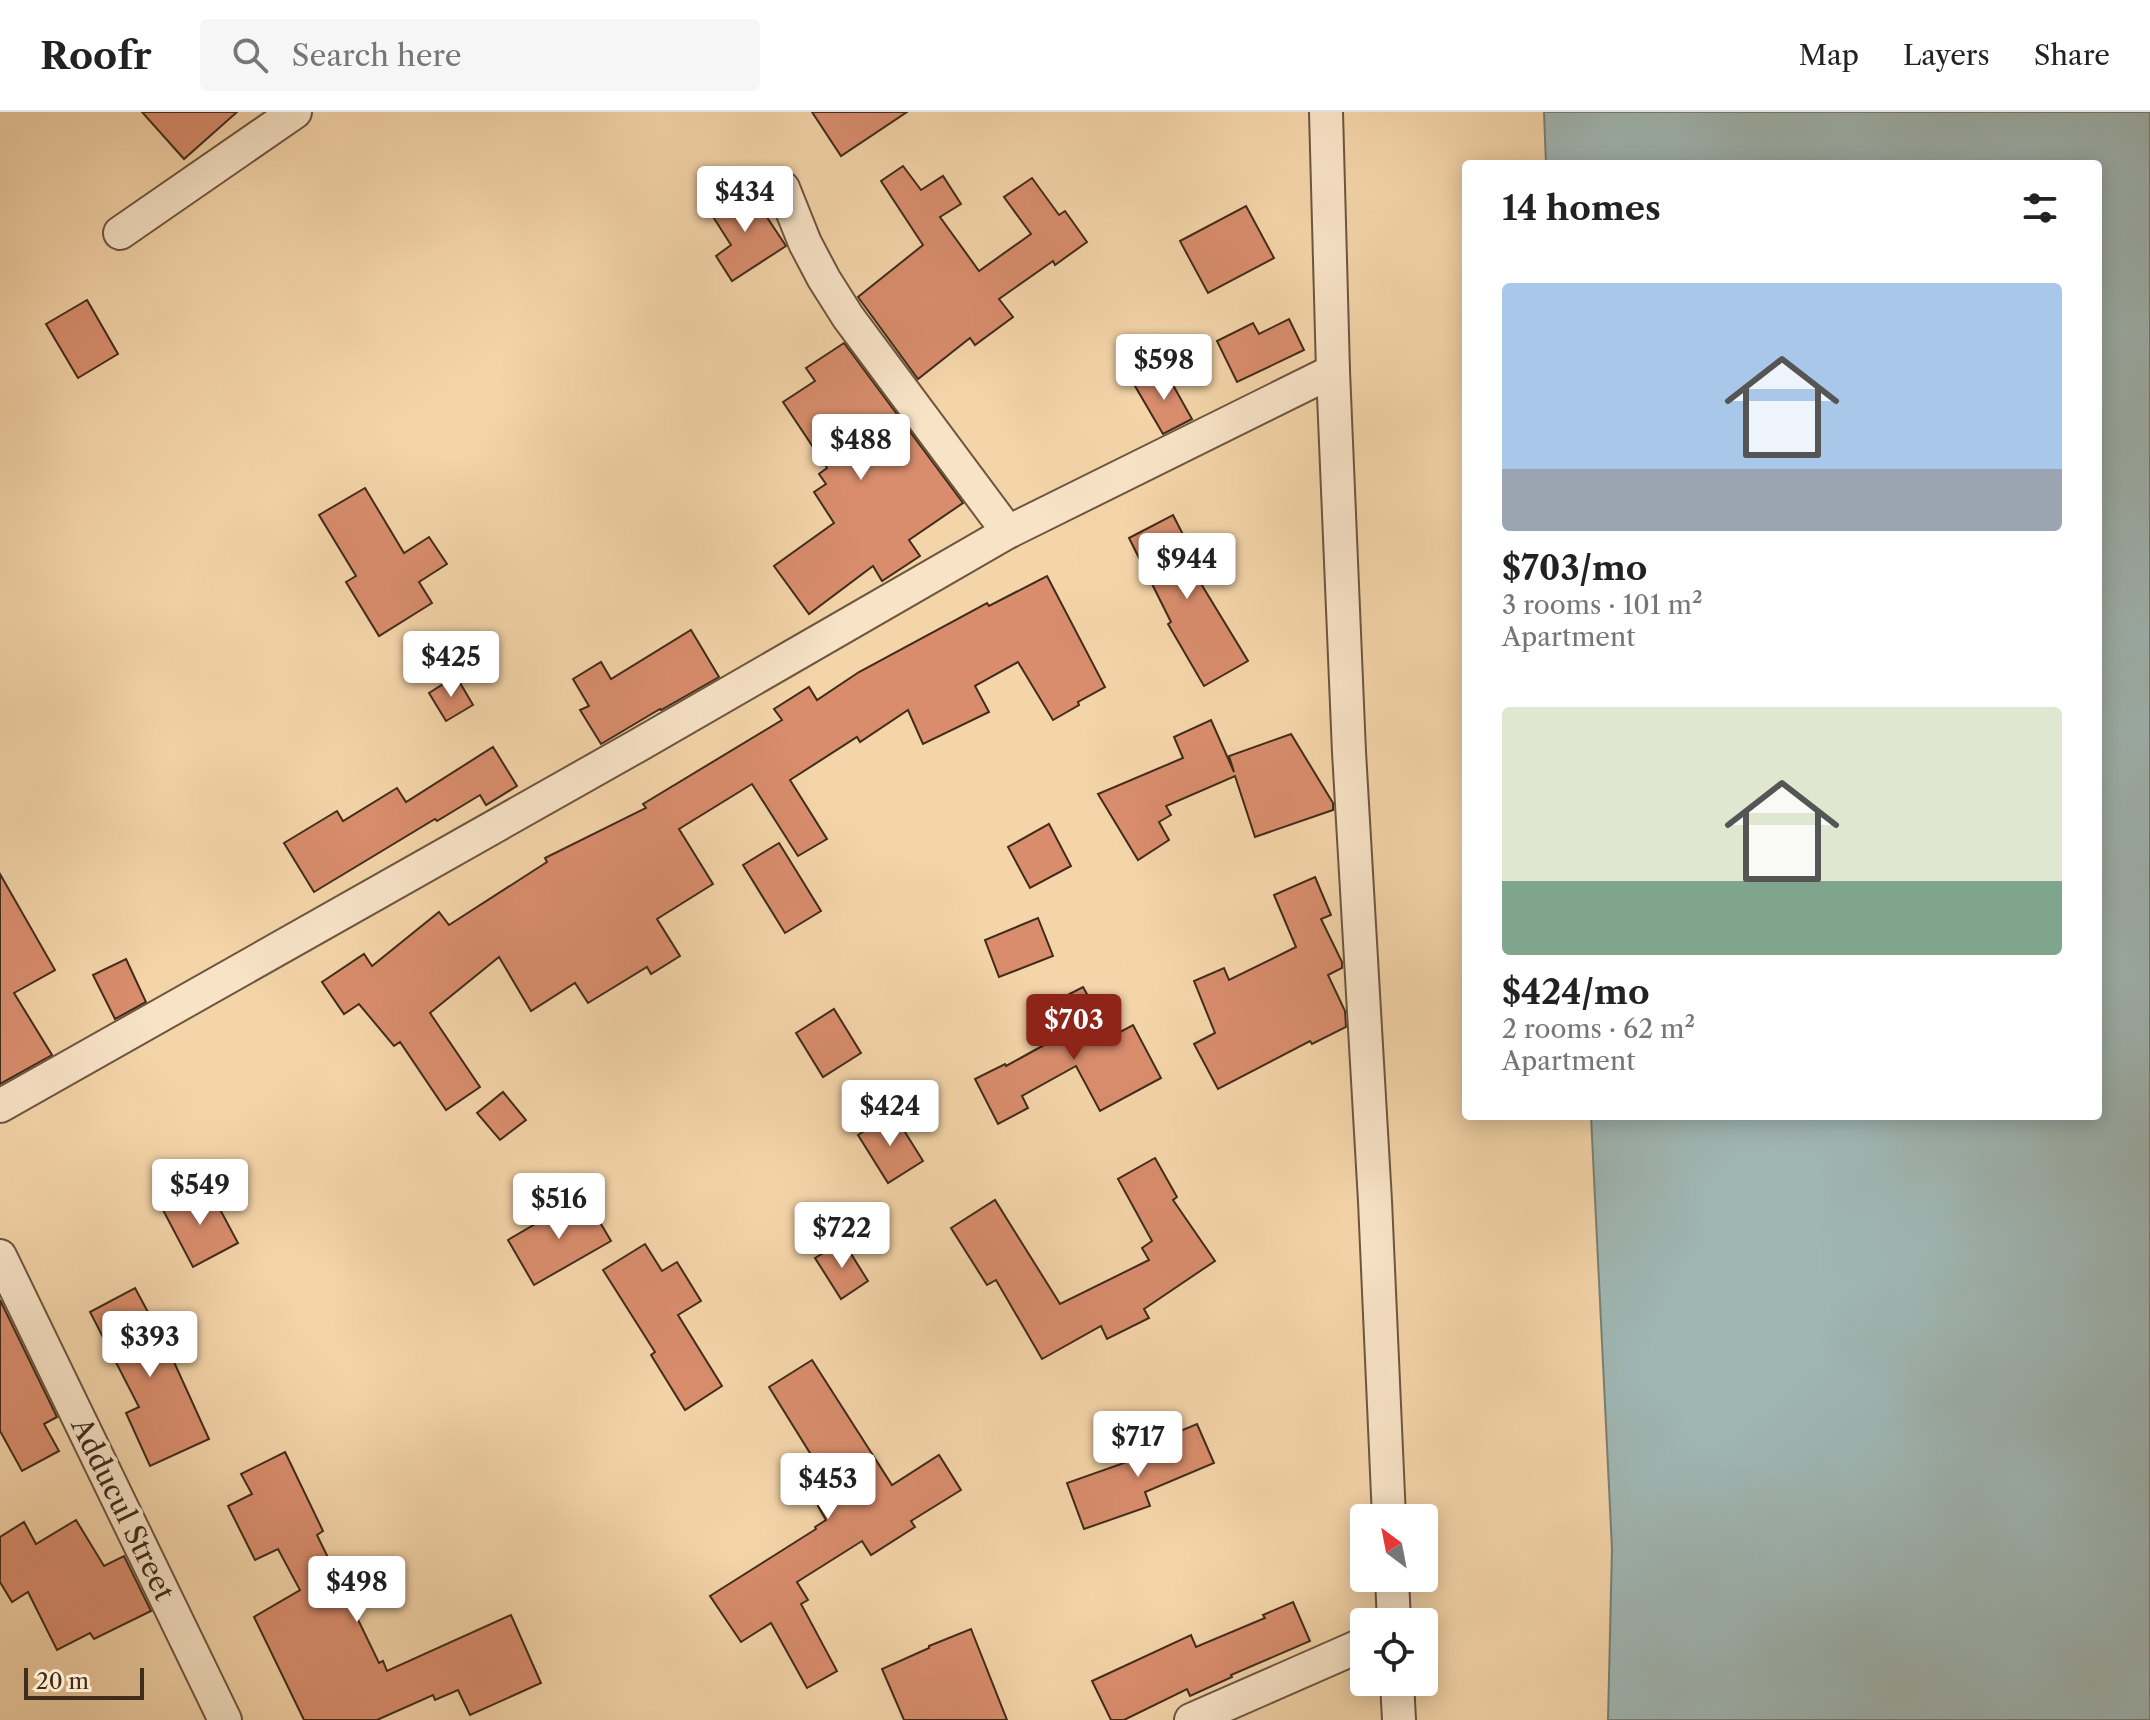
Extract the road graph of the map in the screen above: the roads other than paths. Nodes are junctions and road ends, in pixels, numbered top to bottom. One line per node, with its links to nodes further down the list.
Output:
1 (295, 112): 4 (street)
2 (1326, 112): 5 (street)
3 (783, 188): 6 (street)
4 (120, 233)
5 (1333, 371): 6 (street); 9 (street)
6 (1008, 532): 7 (street)
7 (0, 1106)
8 (0, 1256): 12 (street, Adducul Street)
9 (1388, 1504)
10 (1350, 1650): 13 (street)
11 (1398, 1696): 14 (street)
12 (225, 1720)
13 (1191, 1720)
14 (1399, 1720)

